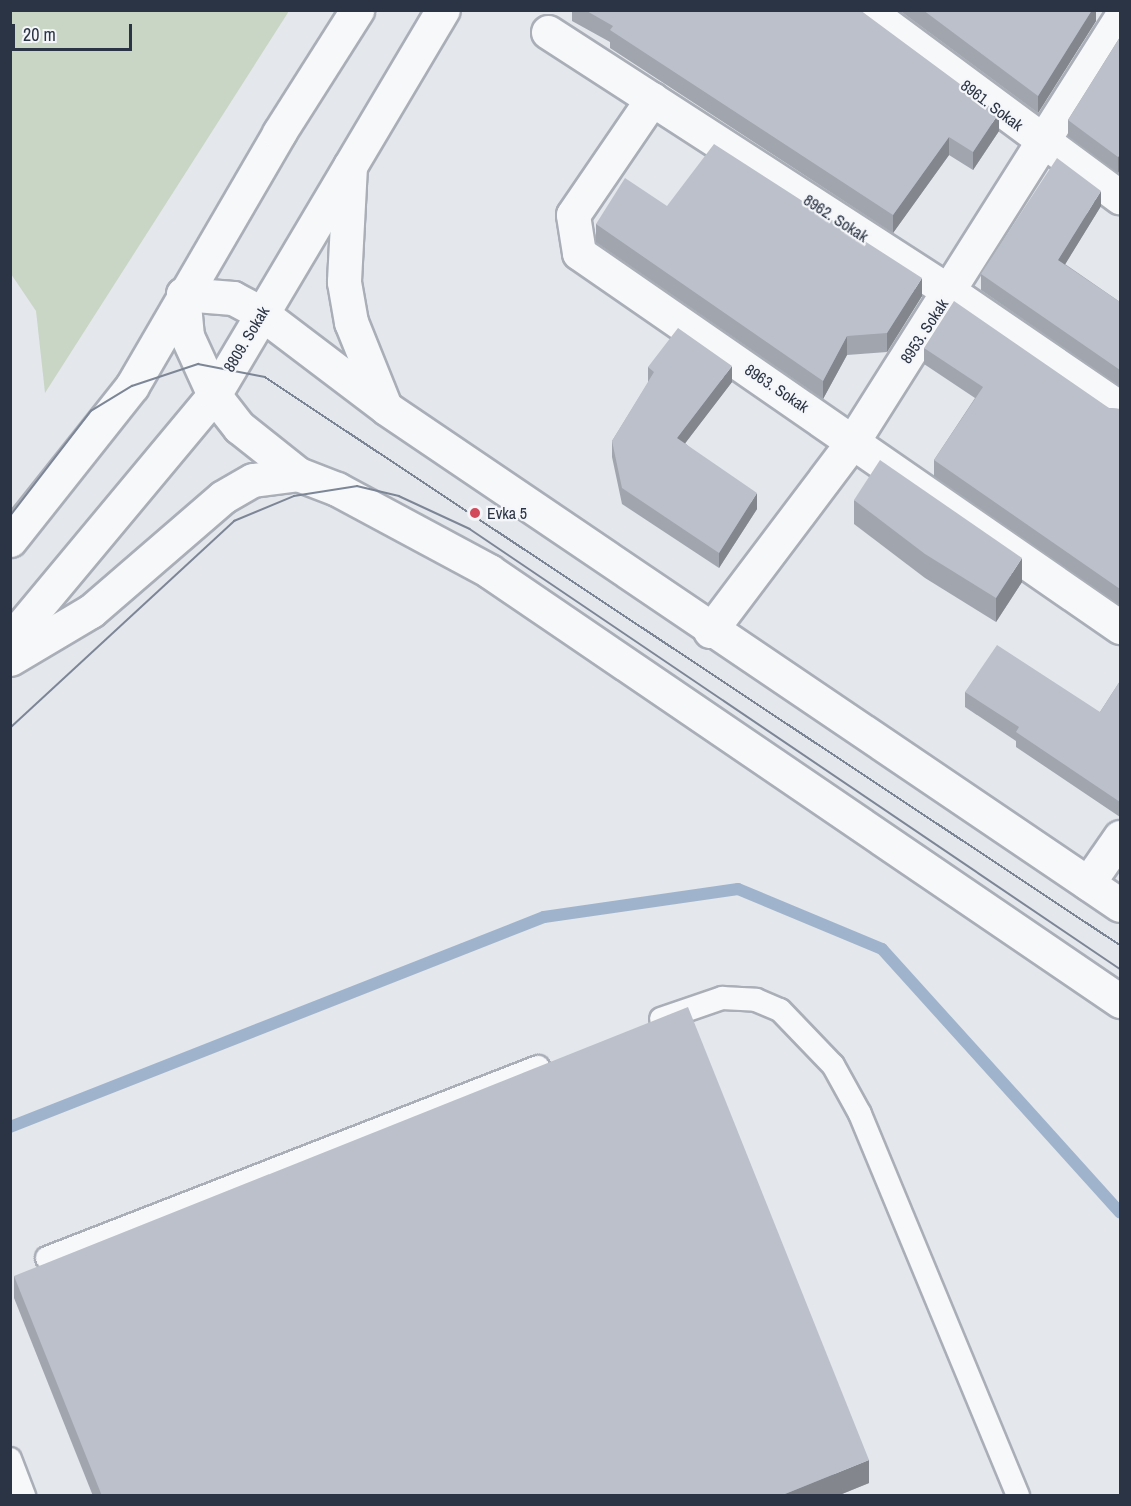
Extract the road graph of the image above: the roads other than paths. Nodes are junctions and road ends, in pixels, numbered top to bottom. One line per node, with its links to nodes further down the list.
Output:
1 (357, 10): 11 (street)
2 (443, 10): 8 (street, 8809. Sokak)
3 (867, 10): 7 (street, 8961. Sokak)
4 (1120, 19): 7 (street, 8953. Sokak)
5 (548, 32): 6 (street, 8962. Sokak)
6 (652, 99): 10 (street, 8962. Sokak); 16 (street, 8963. Sokak)
7 (1042, 143): 9 (street, 8961. Sokak); 10 (street, 8953. Sokak)
8 (350, 164): 12 (street, 8809. Sokak); 14 (street)
9 (1120, 197)
10 (950, 292): 15 (street, 8962. Sokak); 16 (street, 8953. Sokak)
11 (183, 294): 12 (street); 13 (street); 18 (street)
12 (261, 313): 13 (street, 8809. Sokak); 14 (street)
13 (214, 395): 17 (street); 21 (street, 8809. Sokak)
14 (386, 408): 20 (street)
15 (1120, 408)
16 (853, 441): 19 (street, 8963. Sokak); 20 (street, 8953. Sokak)
17 (298, 474): 22 (street); 26 (street)
18 (10, 540)
19 (1120, 627)
20 (710, 630): 24 (street)
21 (10, 640)
22 (10, 659)
23 (1120, 837): 24 (street)
24 (1088, 883): 25 (street)
25 (1120, 905)
26 (1120, 1001)
27 (638, 1028): 32 (lane)
28 (560, 1058): 29 (lane)
29 (47, 1258)
30 (10, 1459): 31 (lane)
31 (24, 1496)
32 (1018, 1496)

